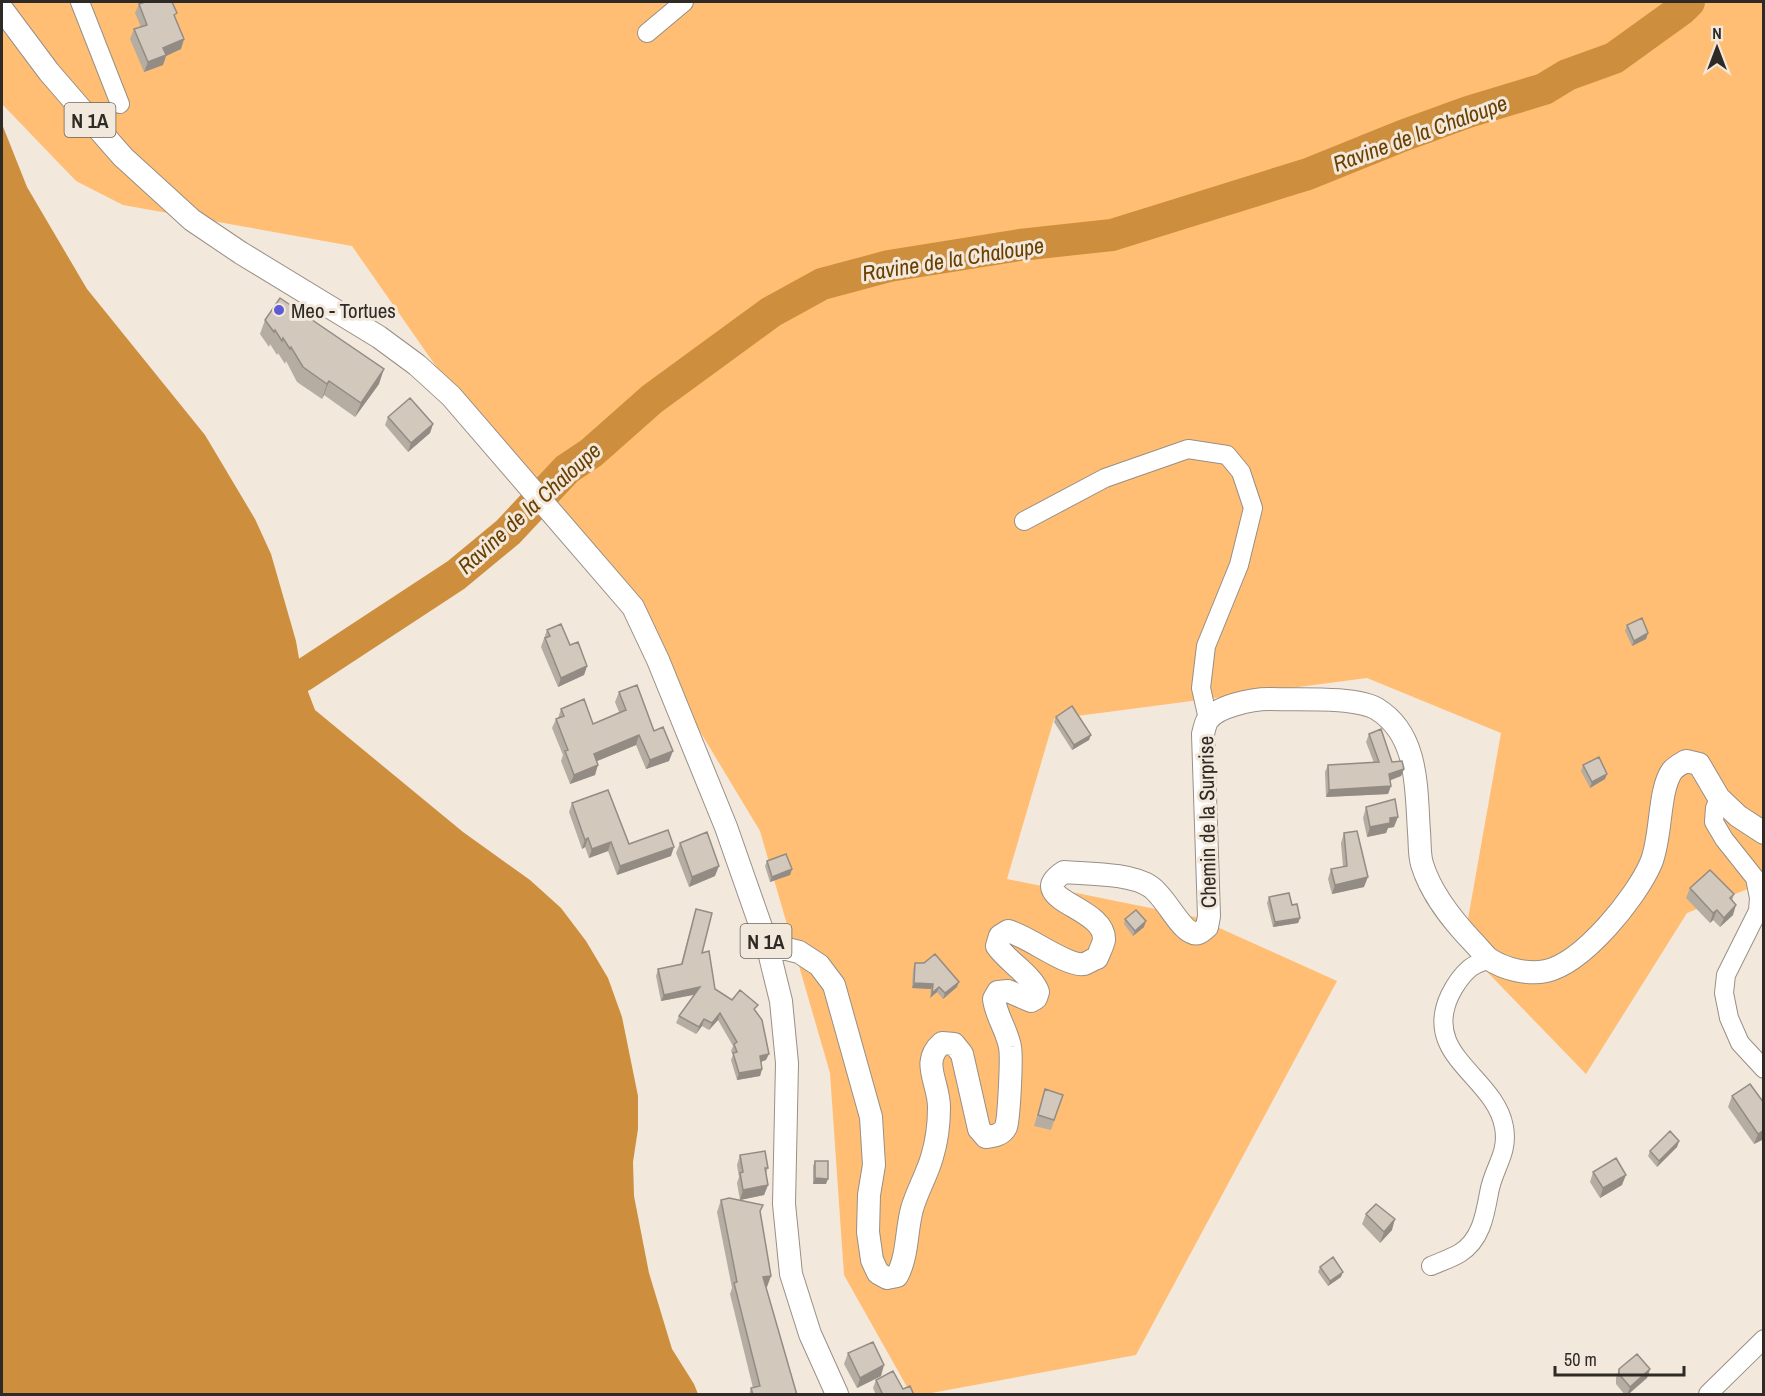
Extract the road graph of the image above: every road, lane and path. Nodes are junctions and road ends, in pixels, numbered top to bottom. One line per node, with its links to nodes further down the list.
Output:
1 (80, 2): 5 (street)
2 (684, 2): 4 (street)
3 (2, 9): 10 (main road, N 1A)
4 (647, 33)
5 (120, 104)
6 (1024, 521): 7 (street)
7 (1208, 720): 10 (main road, Chemin de la Surprise); 11 (main road, Chemin de la Surprise)
8 (1719, 798): 9 (main road, Chemin de la Surprise); 11 (main road, Chemin de la Surprise); 12 (street)
9 (1764, 833)
10 (767, 944): 15 (main road, N 1A)
11 (1489, 959): 13 (street)
12 (1764, 1069)
13 (1431, 1266)
14 (1764, 1339): 16 (street)
15 (837, 1395)
16 (1708, 1395)

